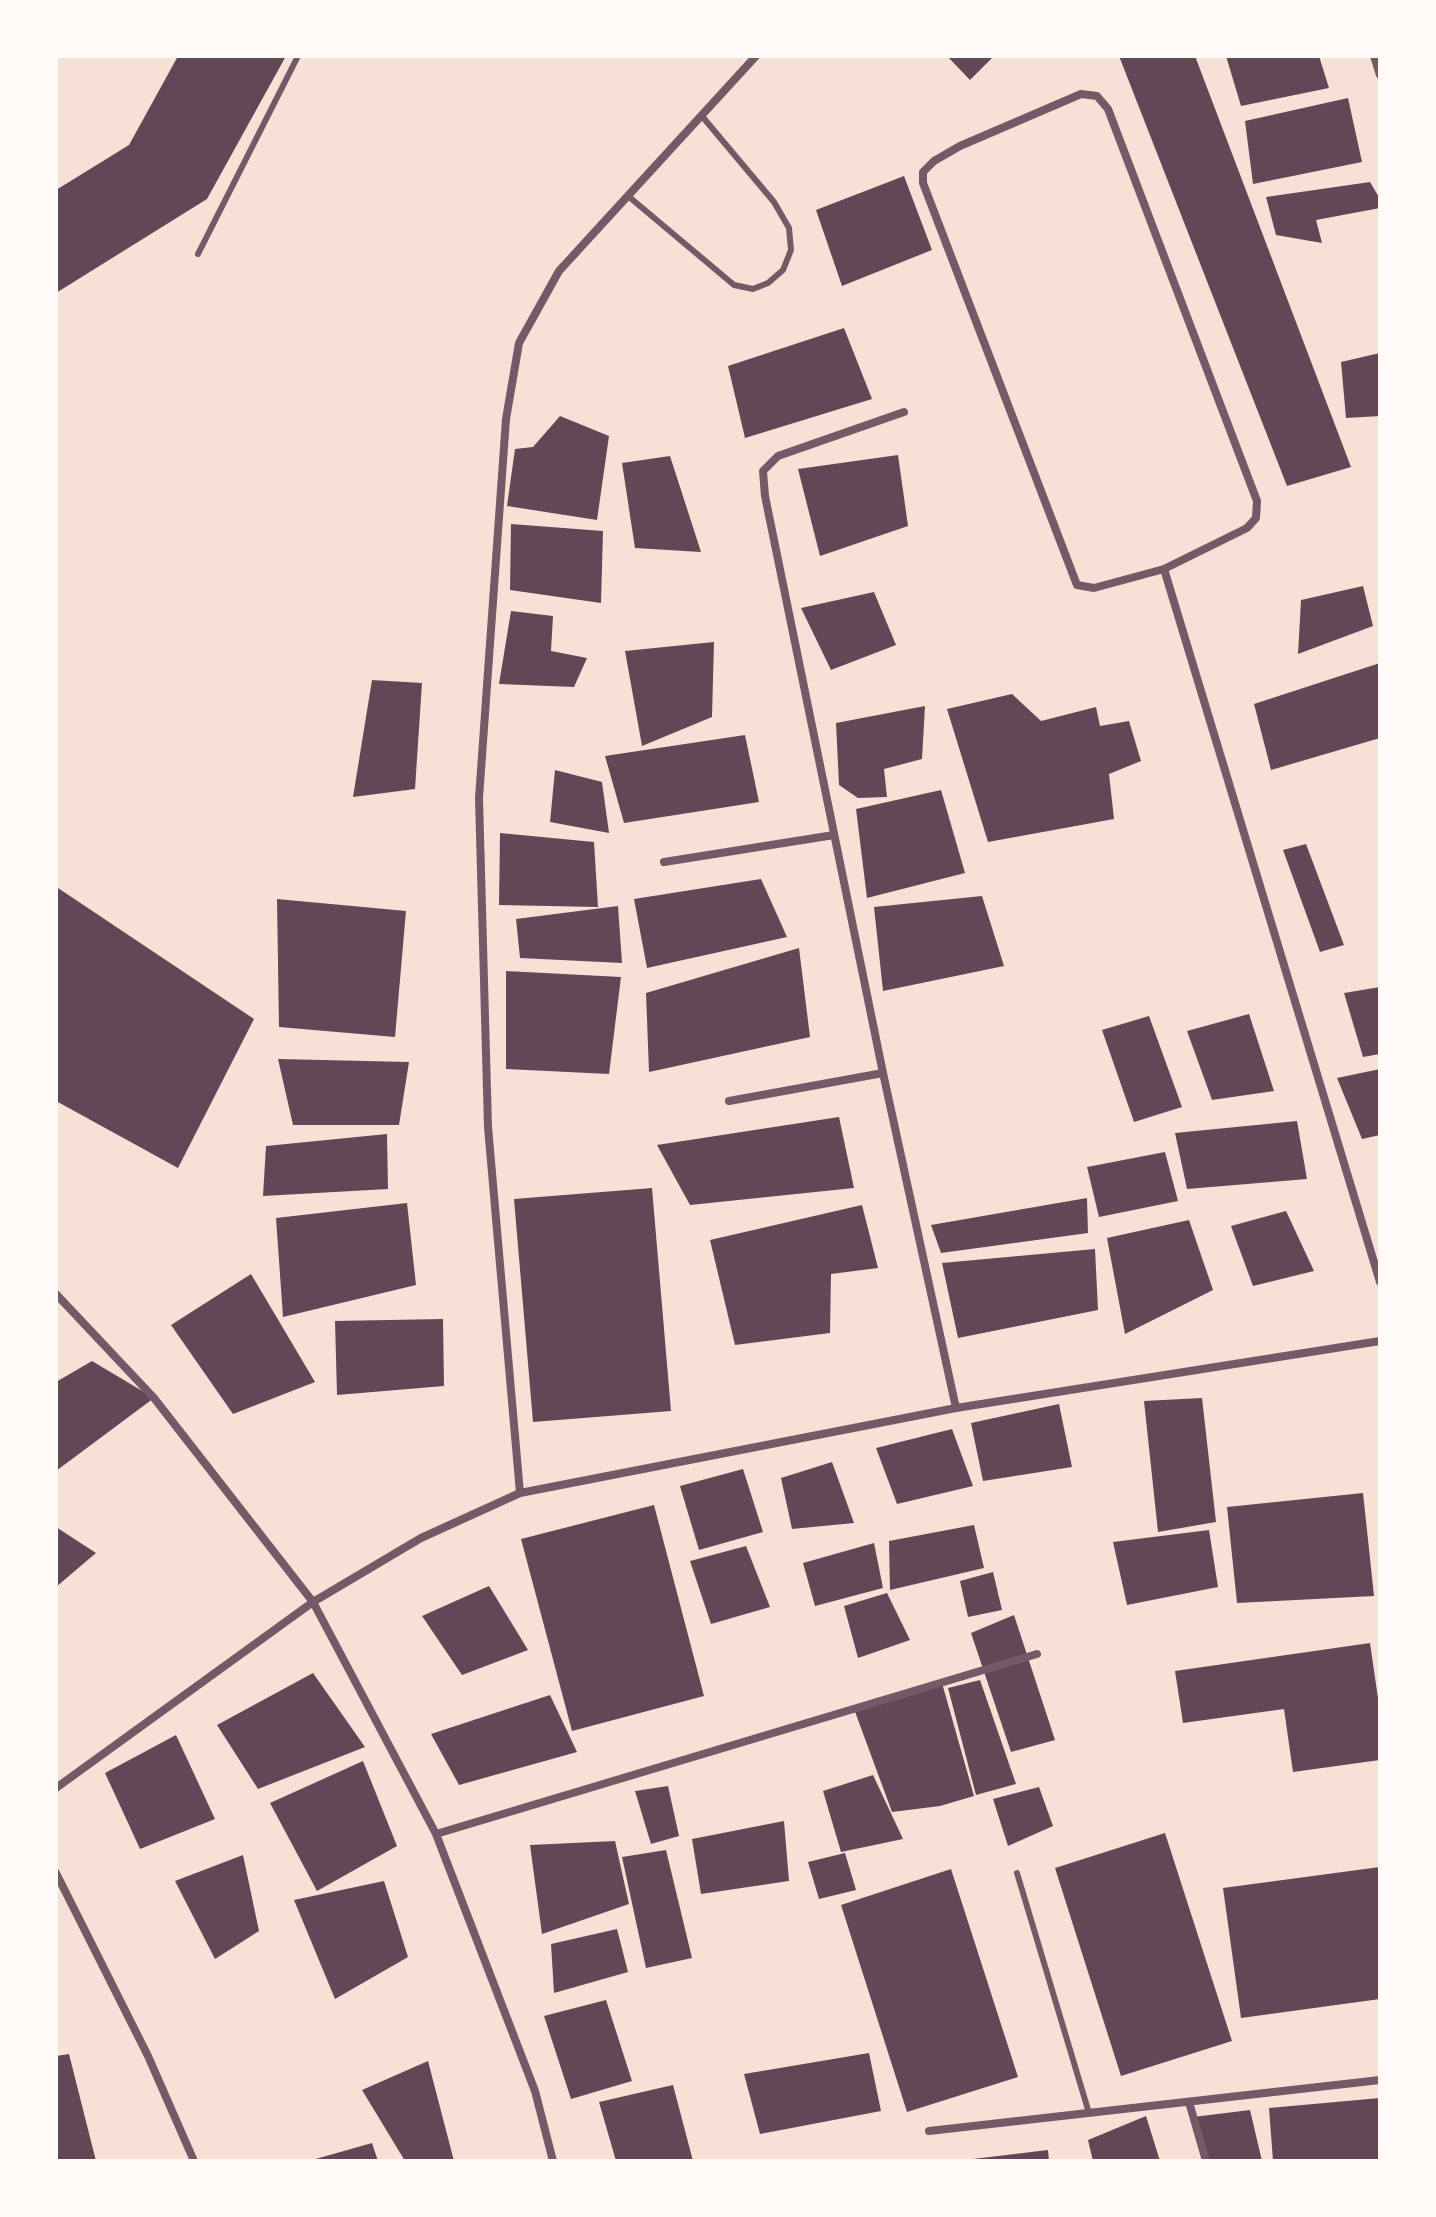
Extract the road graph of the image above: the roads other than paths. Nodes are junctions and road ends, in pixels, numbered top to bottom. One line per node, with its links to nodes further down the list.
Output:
1 (298, 56): 7 (lane)
2 (756, 56): 5 (street)
3 (1374, 56): 4 (street)
4 (1380, 75)
5 (701, 115): 6 (street); 6 (lane)
6 (628, 196): 18 (street)
7 (198, 254)
8 (904, 412): 10 (street)
9 (1164, 569): 9 (street); 14 (street)
10 (834, 835): 11 (street); 12 (street)
11 (664, 862)
12 (883, 1073): 13 (street); 17 (street)
13 (729, 1101)
14 (1380, 1282)
15 (56, 1294): 19 (street)
16 (1380, 1341): 17 (street)
17 (956, 1408): 18 (street)
18 (520, 1493): 19 (street)
19 (313, 1602): 21 (street); 22 (street)
20 (1037, 1654): 22 (street)
21 (56, 1788)
22 (436, 1834): 30 (street)
23 (56, 1873): 29 (street)
24 (1017, 1873): 27 (lane)
25 (1380, 2080): 26 (street)
26 (1189, 2102): 27 (street); 31 (street)
27 (1089, 2113): 28 (street)
28 (929, 2131)
29 (194, 2161)
30 (553, 2161)
31 (1206, 2161)

